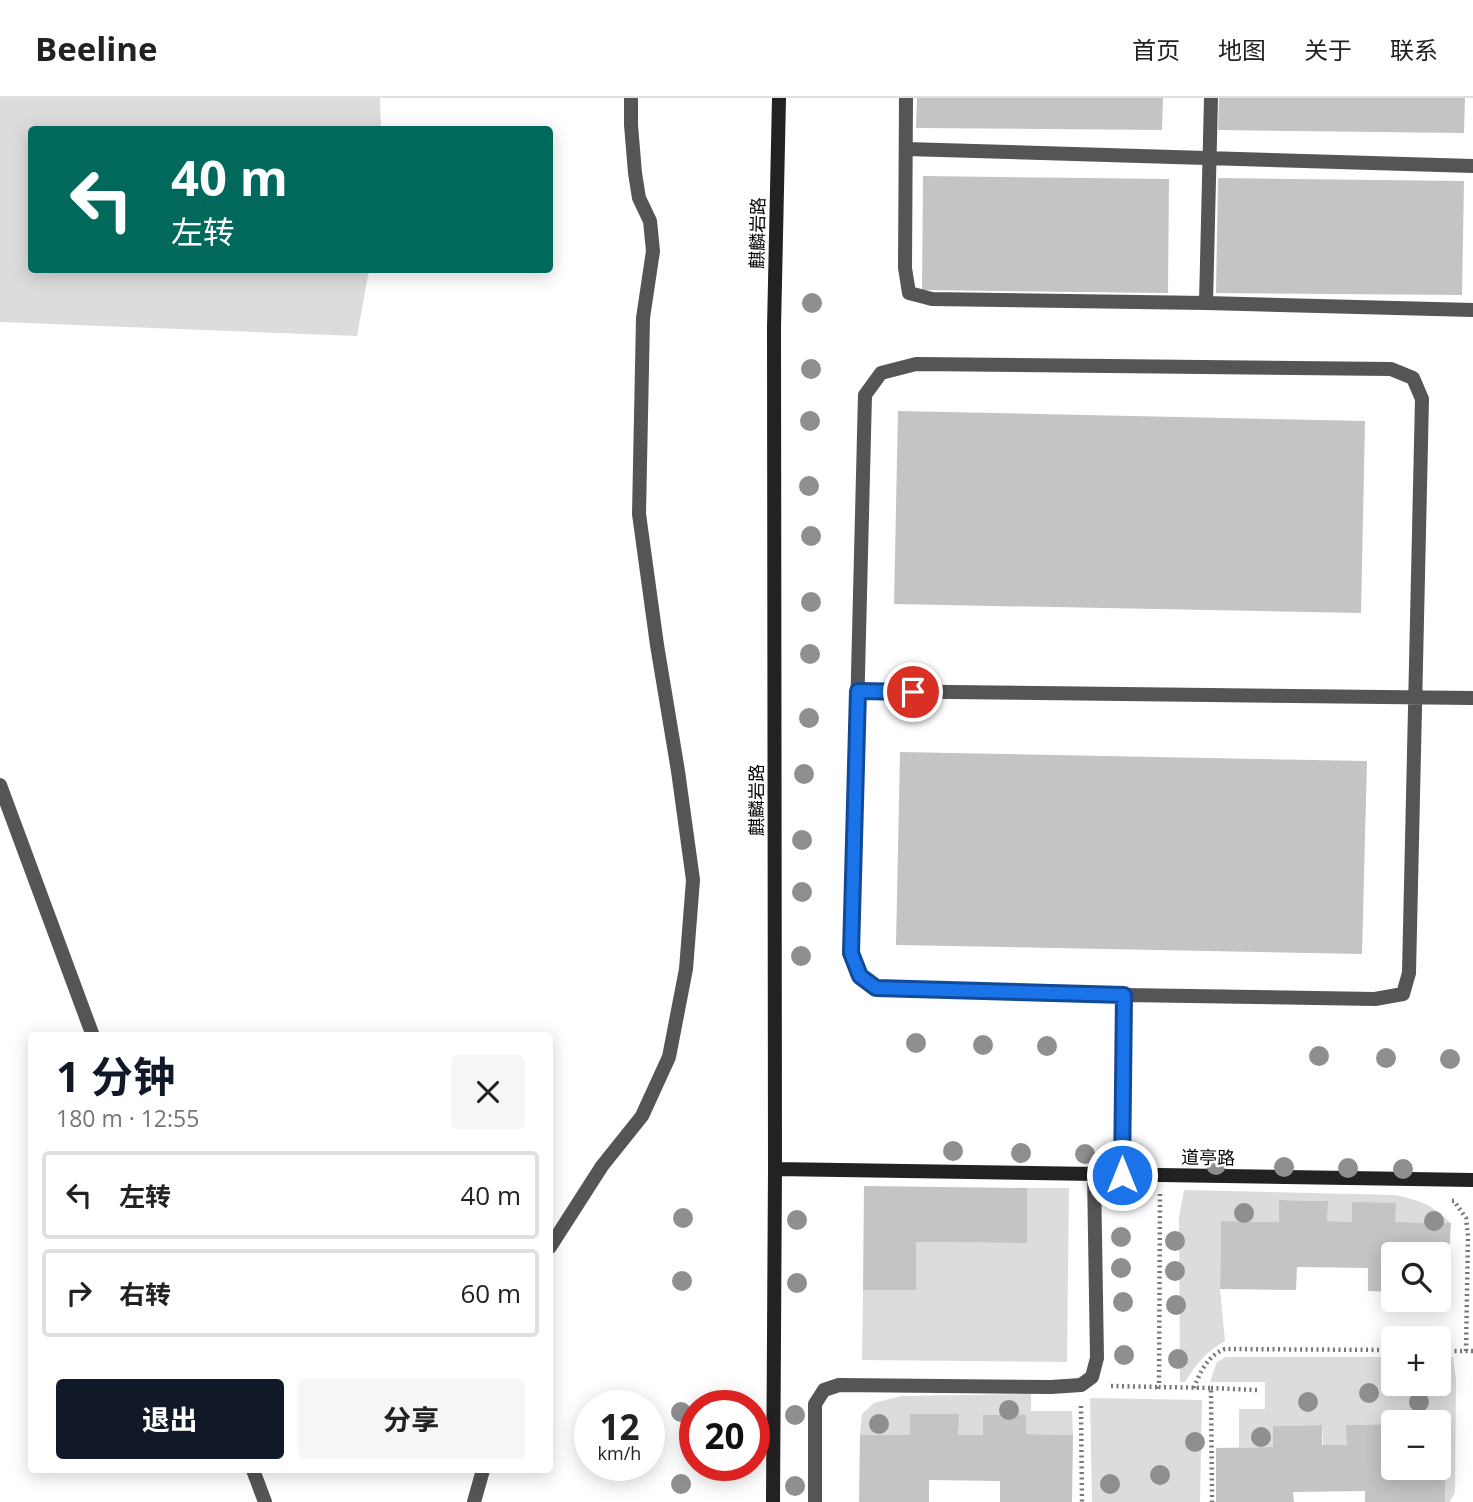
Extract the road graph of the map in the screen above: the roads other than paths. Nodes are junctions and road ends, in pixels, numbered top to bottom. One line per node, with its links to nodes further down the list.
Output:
1 (631, 98): 20 (street)
2 (779, 98): 16 (main road, 麒麟岩路)
3 (906, 98): 5 (street)
4 (1211, 98): 6 (street)
5 (906, 149): 6 (street); 8 (street)
6 (1209, 158): 7 (street); 8 (street)
7 (1473, 166)
8 (1206, 303): 9 (street)
9 (1473, 310)
10 (858, 691): 11 (street); 11 (street); 14 (street)
11 (1416, 698): 12 (street); 14 (street)
12 (1473, 698)
13 (0, 785): 15 (street)
14 (1124, 995): 18 (street)
15 (92, 1032)
16 (775, 1170): 17 (main road, 道亭路); 25 (main road, 麒麟岩路)
17 (1094, 1174): 18 (main road, 道亭路); 26 (street)
18 (1122, 1175): 19 (main road, 道亭路)
19 (1473, 1181)
20 (553, 1242)
21 (254, 1473): 23 (street)
22 (482, 1473): 24 (street)
23 (265, 1502)
24 (474, 1502)
25 (773, 1502)
26 (815, 1502)

